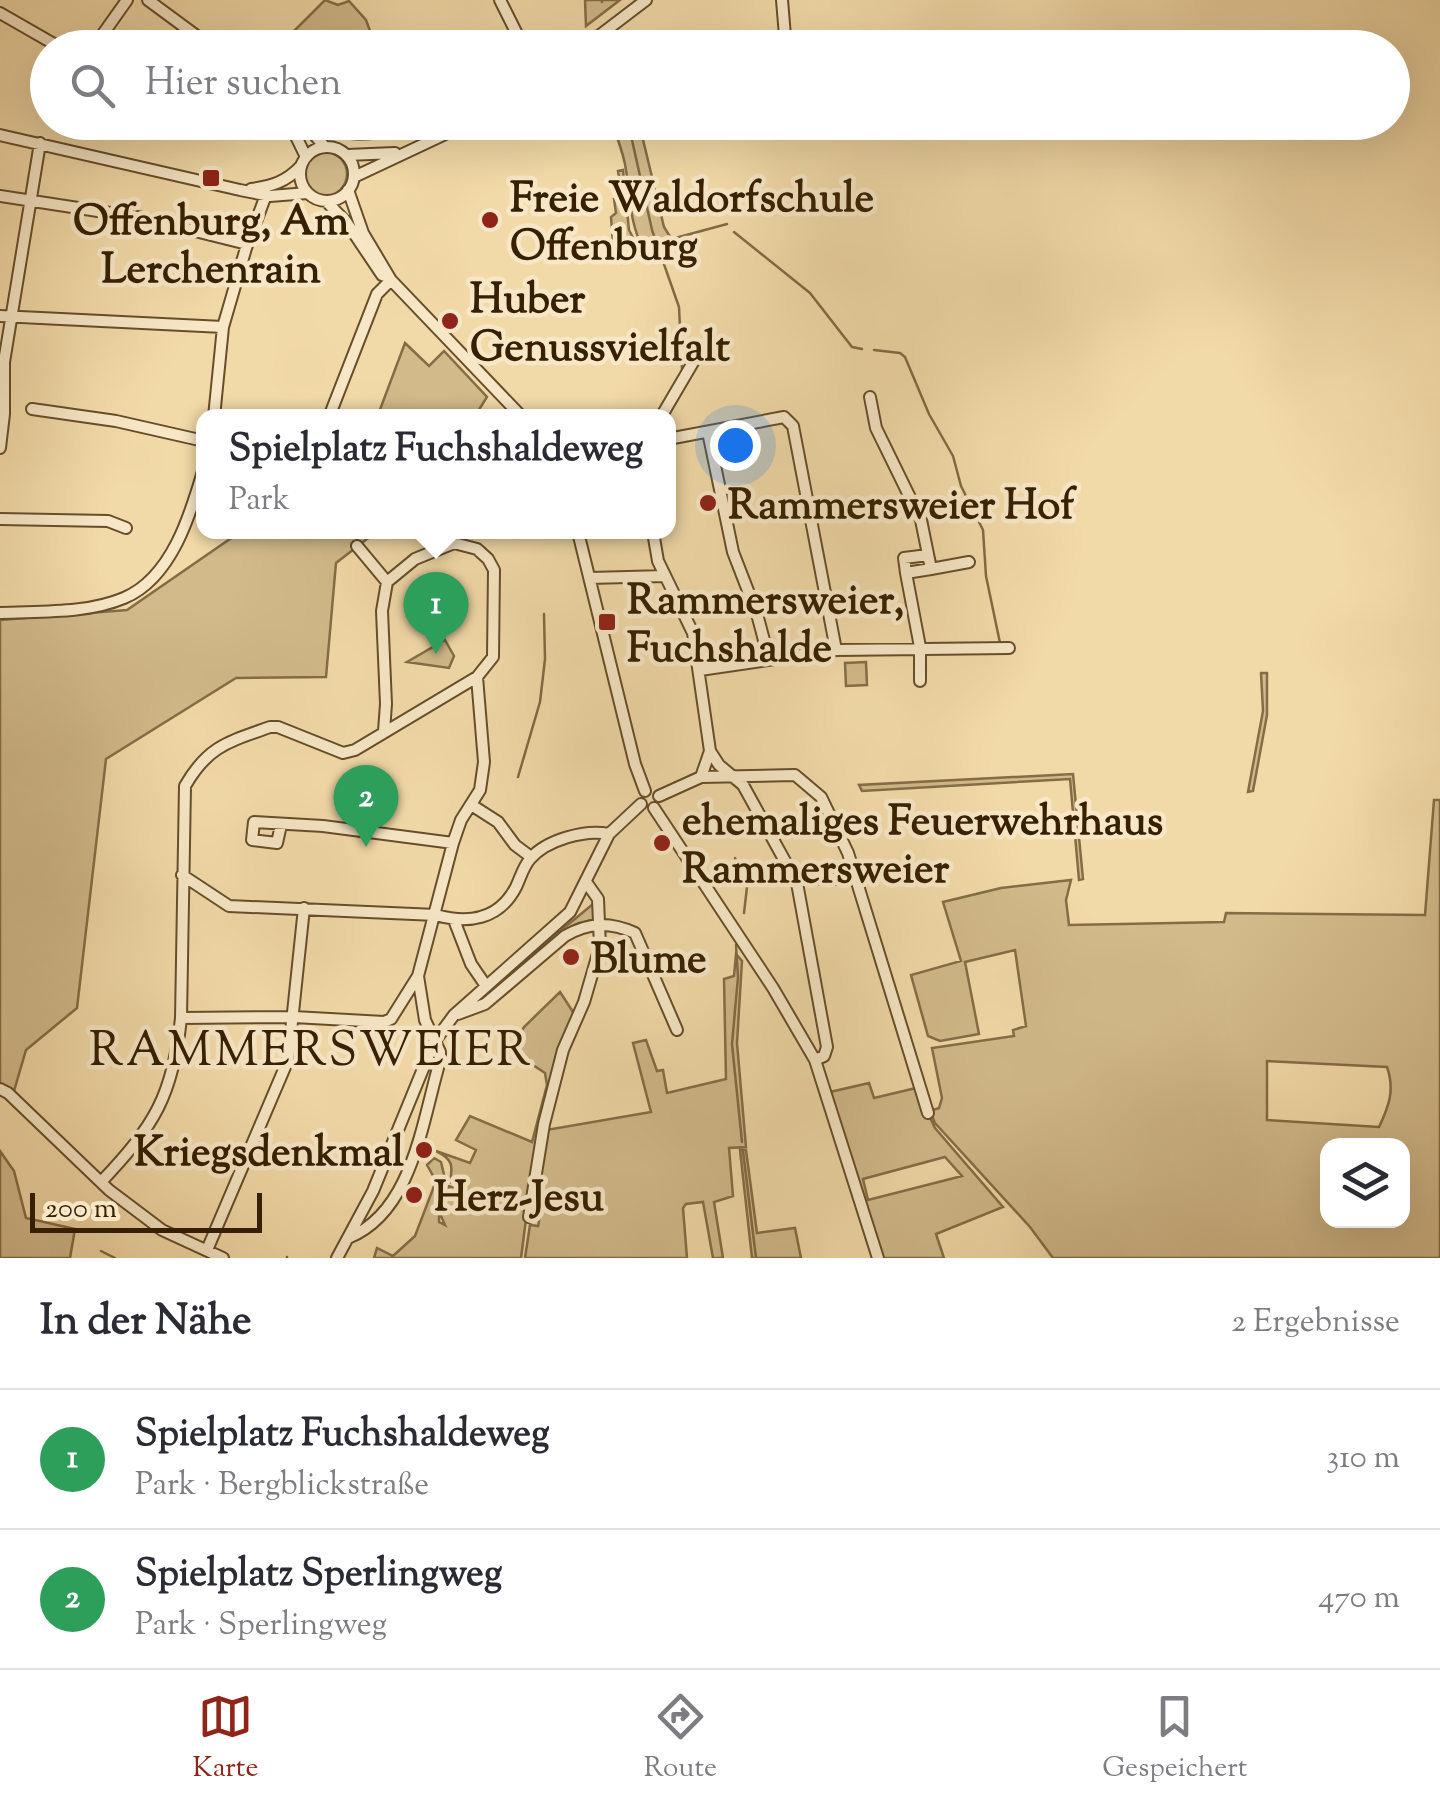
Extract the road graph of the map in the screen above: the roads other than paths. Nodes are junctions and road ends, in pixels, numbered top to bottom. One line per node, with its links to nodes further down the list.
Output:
1 (127, 0): 8 (street)
2 (148, 0): 9 (street)
3 (500, 0): 10 (street)
4 (646, 0): 11 (street)
5 (782, 0): 12 (street)
6 (0, 13): 7 (street)
7 (30, 30)
8 (106, 30)
9 (189, 30)
10 (515, 30)
11 (607, 30)
12 (784, 30)
13 (0, 135): 17 (street)
14 (296, 140): 21 (street)
15 (320, 140): 18 (street)
16 (432, 140): 19 (street)
17 (40, 144): 23 (street); 28 (street)
18 (326, 147): 20 (street); 21 (street)
19 (403, 153): 20 (street); 22 (street)
20 (346, 155): 22 (street)
21 (304, 161): 23 (street); 25 (street)
22 (354, 176): 24 (street)
23 (240, 190): 26 (street)
24 (348, 190): 29 (street); 31 (street)
25 (308, 193): 26 (street); 29 (street)
26 (266, 195): 30 (street)
27 (0, 196): 28 (street)
28 (28, 200): 30 (street); 33 (street)
29 (326, 201): 31 (street)
30 (248, 244): 34 (street)
31 (390, 278): 39 (street); 40 (street)
32 (0, 316): 33 (street)
33 (13, 316): 34 (street); 45 (street)
34 (222, 327): 38 (street)
35 (695, 359): 41 (street)
36 (870, 397): 52 (street)
37 (32, 409): 44 (street)
38 (215, 409)
39 (332, 409)
40 (515, 409)
41 (665, 409)
42 (708, 432): 43 (street); 62 (street); 63 (street)
43 (676, 438)
44 (196, 439)
45 (0, 448)
46 (196, 496): 59 (street)
47 (0, 519): 48 (street)
48 (126, 528)
49 (580, 539): 57 (street)
50 (655, 539): 56 (street)
51 (358, 546): 58 (street)
52 (928, 555): 54 (street); 55 (street)
53 (969, 562): 54 (street)
54 (930, 569): 55 (street)
55 (906, 572): 60 (street)
56 (665, 576): 57 (street); 64 (street)
57 (590, 578): 71 (street)
58 (387, 582): 65 (street); 67 (street)
59 (0, 613)
60 (920, 648): 61 (street); 62 (street); 66 (street)
61 (1009, 648)
62 (836, 650): 63 (street)
63 (769, 659): 64 (street)
64 (700, 670): 68 (street)
65 (478, 676): 67 (street); 74 (street)
66 (920, 681)
67 (384, 731): 80 (street)
68 (710, 751): 69 (street); 70 (street)
69 (734, 776): 70 (street); 81 (street); 82 (street)
70 (701, 777): 72 (street)
71 (645, 790): 72 (street); 73 (street)
72 (659, 796): 75 (street)
73 (641, 804): 75 (street); 77 (street)
74 (473, 806): 78 (street); 79 (street)
75 (654, 808): 95 (street)
76 (281, 825): 78 (street)
77 (609, 834): 79 (street); 83 (street)
78 (454, 842): 85 (street)
79 (531, 857): 86 (street)
80 (182, 875): 84 (street); 91 (street)
81 (794, 879): 82 (street); 95 (street)
82 (856, 880): 97 (street)
83 (586, 882): 87 (street); 89 (street)
84 (304, 908): 85 (street); 92 (street)
85 (436, 914): 86 (street); 88 (street)
86 (454, 920): 89 (street)
87 (600, 924): 90 (street); 93 (street); 99 (street)
88 (418, 976): 92 (street); 94 (street)
89 (486, 986): 90 (street)
90 (454, 1014): 94 (street)
91 (181, 1018): 92 (street); 98 (street)
92 (294, 1018): 101 (street)
93 (677, 1030)
94 (434, 1042): 100 (street); 100 (street)
95 (815, 1060): 104 (street)
96 (0, 1090): 98 (street)
97 (928, 1112)
98 (101, 1182): 101 (street)
99 (529, 1217)
100 (348, 1238): 103 (street)
101 (207, 1250): 102 (street)
102 (223, 1258)
103 (337, 1258)
104 (878, 1258)

